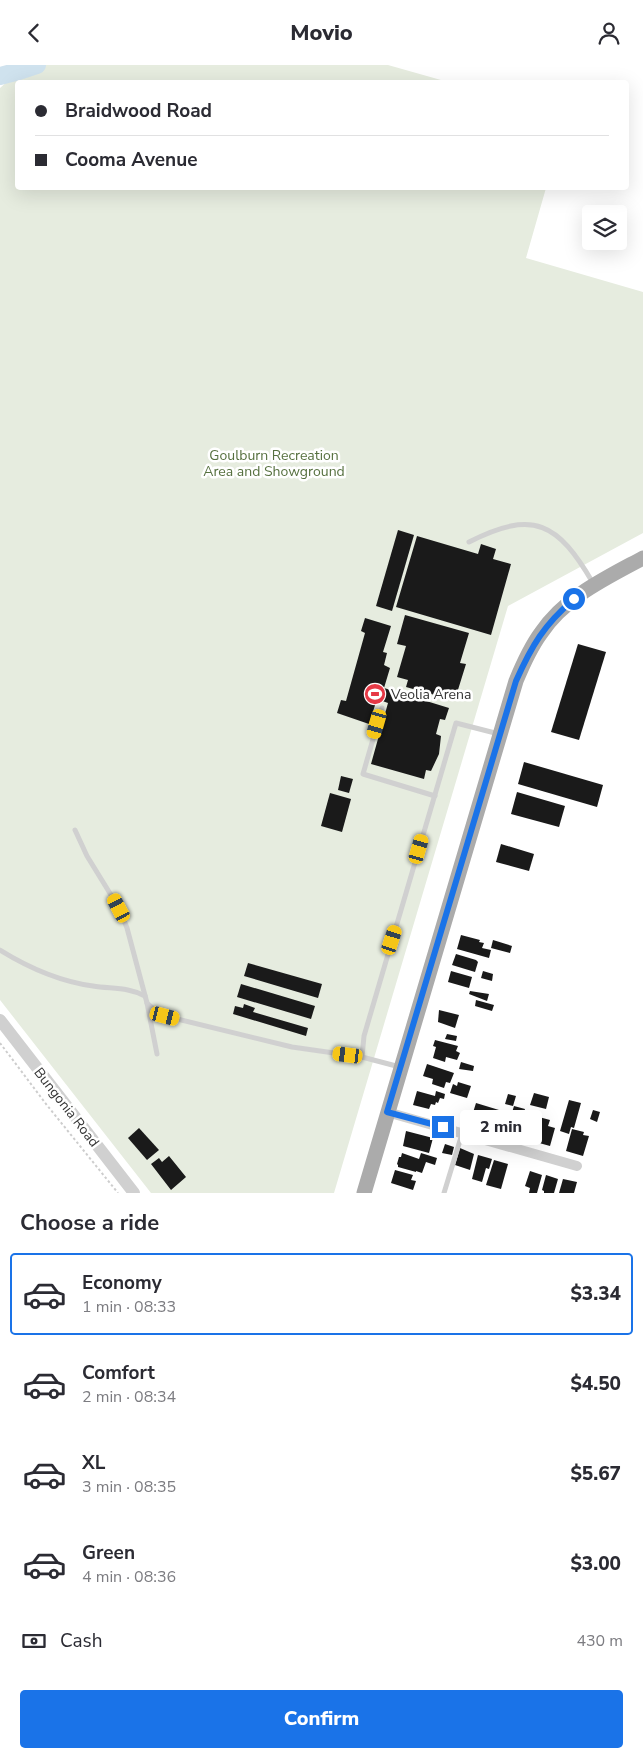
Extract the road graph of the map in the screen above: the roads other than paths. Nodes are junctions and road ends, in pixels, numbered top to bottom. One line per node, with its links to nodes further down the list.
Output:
1 (469, 542): 3 (lane)
2 (643, 559): 3 (main road)
3 (594, 585): 5 (main road)
4 (382, 708): 6 (lane)
5 (499, 734): 6 (lane); 14 (main road)
6 (435, 796): 13 (lane)
7 (75, 830): 9 (lane)
8 (0, 950): 9 (lane)
9 (145, 997): 10 (lane)
10 (147, 1003): 12 (lane); 13 (lane)
11 (0, 1021): 18 (street, Bungonia Road)
12 (157, 1054)
13 (362, 1057): 14 (lane)
14 (400, 1067): 15 (main road)
15 (387, 1112): 16 (street); 19 (main road)
16 (462, 1133): 17 (street); 20 (lane)
17 (577, 1166)
18 (134, 1193)
19 (364, 1193)
20 (444, 1193)

